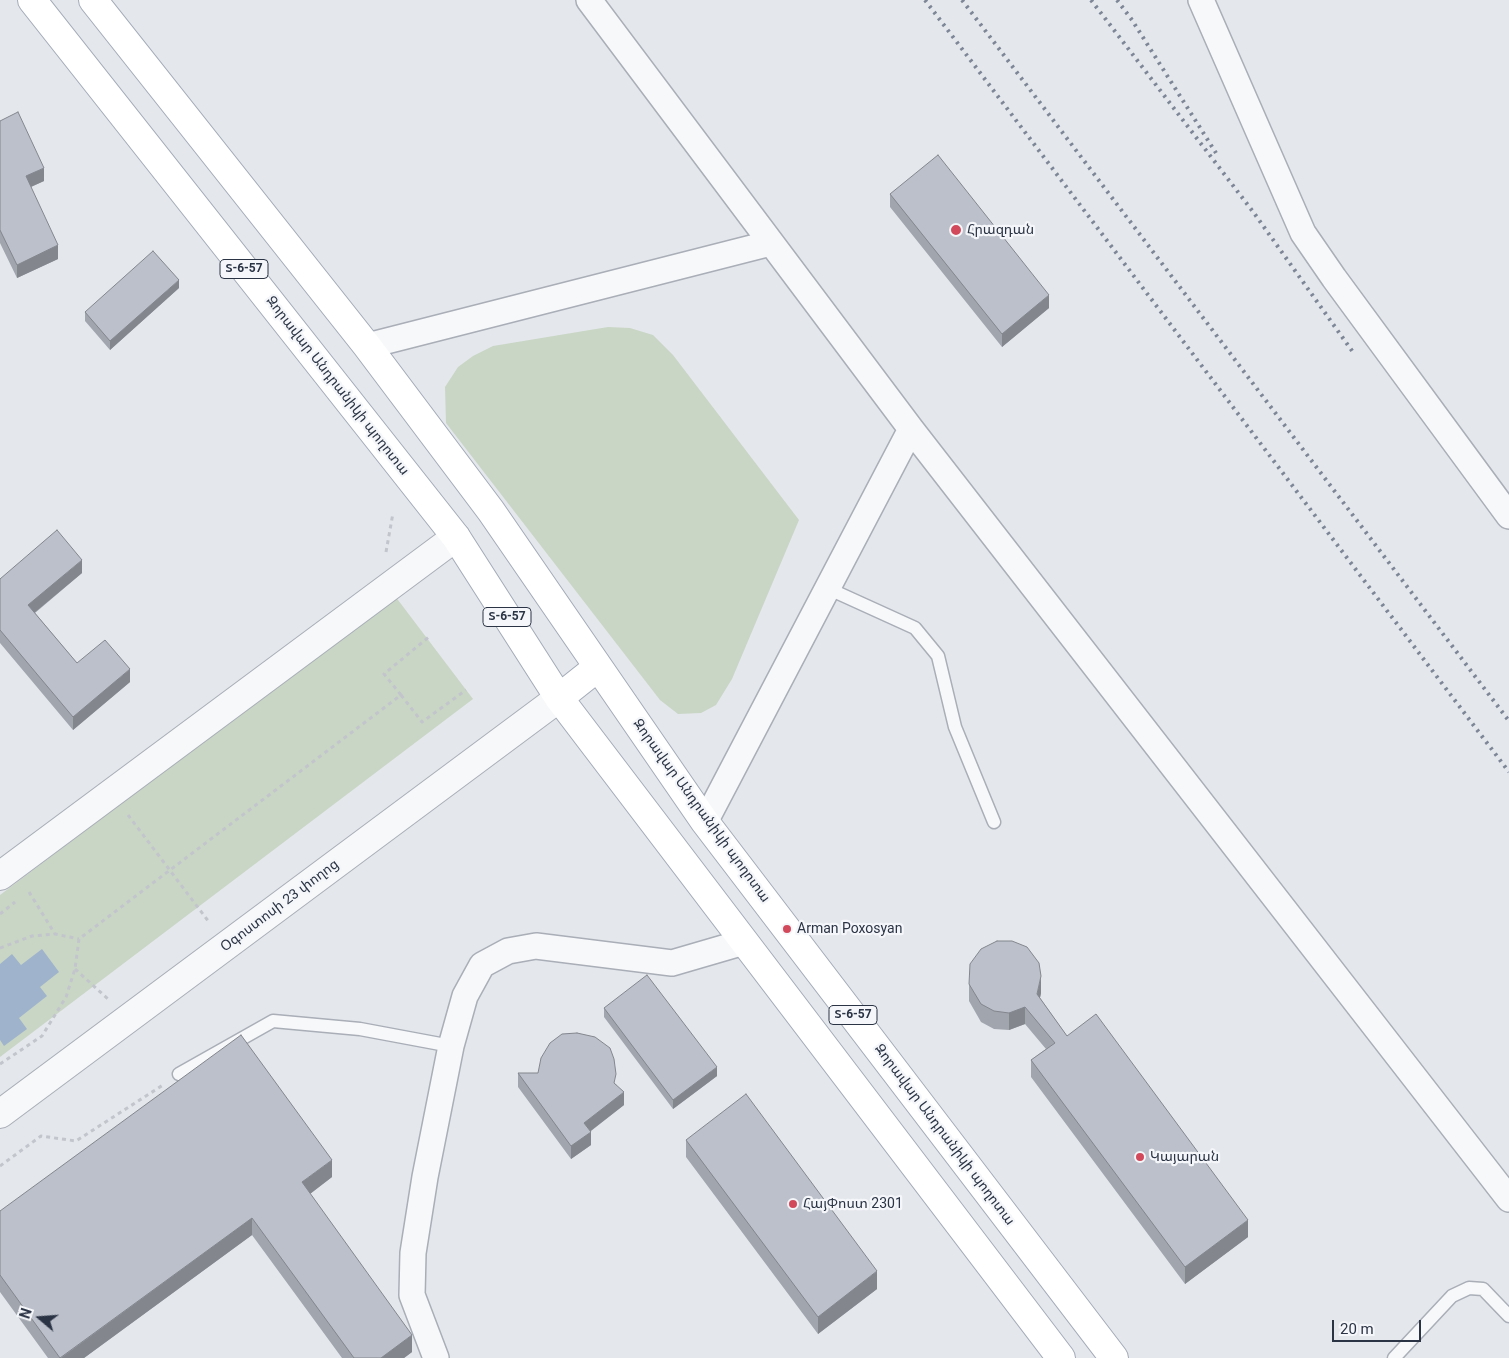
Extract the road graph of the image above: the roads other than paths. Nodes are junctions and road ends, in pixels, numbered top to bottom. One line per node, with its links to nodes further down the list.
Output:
1 (32, 0): 10 (main road, Զորավար Անդրանիկի պողոտա / Տ-6-57)
2 (93, 0): 6 (main road, Զորավար Անդրանիկի պողոտա / Տ-6-57)
3 (588, 0): 5 (street)
4 (1201, 0): 9 (street)
5 (771, 243): 6 (street); 7 (street)
6 (367, 346): 8 (main road, Զորավար Անդրանիկի պողոտա / Տ-6-57)
7 (911, 429): 11 (street); 21 (street)
8 (491, 511): 10 (main road); 12 (main road, Զորավար Անդրանիկի պողոտա / Տ-6-57)
9 (1509, 516)
10 (456, 537): 13 (main road, Զորավար Անդրանիկի պողոտա / Տ-6-57); 16 (street)
11 (827, 588): 14 (street); 15 (lane)
12 (598, 667): 13 (main road); 14 (main road, Զորավար Անդրանիկի պողոտա / Տ-6-57)
13 (558, 698): 17 (main road, Զորավար Անդրանիկի պողոտա / Տ-6-57); 20 (street, Օգոստոսի 23 փողոց)
14 (705, 822): 25 (main road, Զորավար Անդրանիկի պողոտա / Տ-6-57)
15 (994, 822)
16 (0, 876)
17 (744, 942): 18 (street); 24 (main road, Զորավար Անդրանիկի պողոտա / Տ-6-57)
18 (451, 1046): 19 (lane); 23 (street)
19 (179, 1074)
20 (0, 1114)
21 (1509, 1200)
22 (1509, 1316): 26 (lane)
23 (436, 1358)
24 (1061, 1358)
25 (1114, 1358)
26 (1394, 1358)

